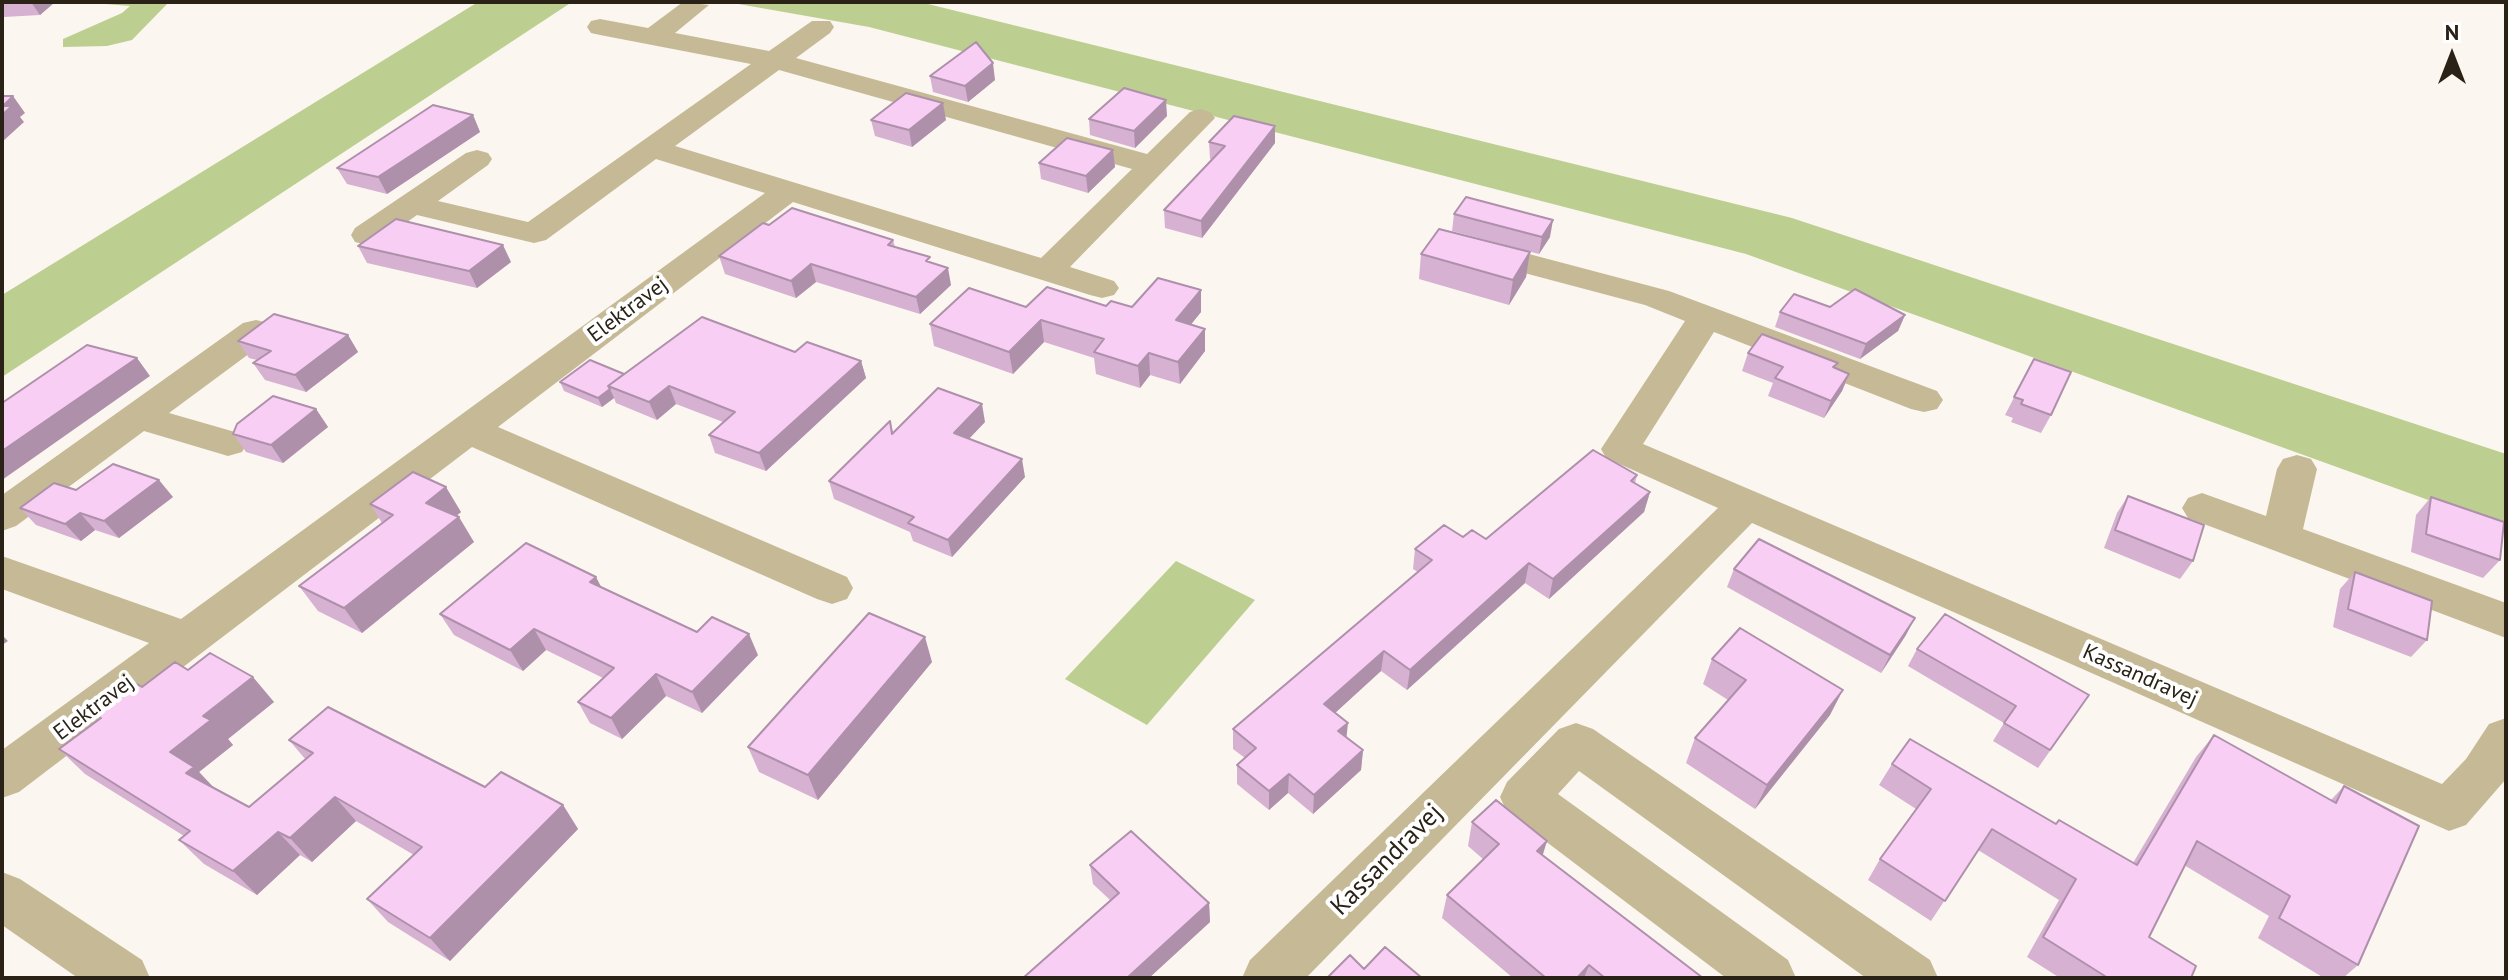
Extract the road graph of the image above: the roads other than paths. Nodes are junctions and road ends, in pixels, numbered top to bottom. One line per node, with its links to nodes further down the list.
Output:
1 (696, 5): 4 (street)
2 (600, 27): 4 (street)
3 (821, 27): 5 (street)
4 (653, 37): 5 (street)
5 (772, 60): 7 (street); 9 (street)
6 (1200, 118): 9 (street)
7 (651, 148): 10 (street); 11 (street)
8 (477, 159): 11 (street)
9 (1153, 165): 14 (street)
10 (788, 191): 14 (street); 20 (street, Elektravej)
11 (412, 204): 12 (street)
12 (367, 235)
13 (1441, 241): 16 (street)
14 (1047, 271): 15 (street)
15 (1102, 288)
16 (1706, 316): 18 (street); 23 (street, Kassandravej)
17 (256, 331): 19 (street)
18 (1924, 400)
19 (139, 417): 21 (street); 25 (street)
20 (469, 430): 28 (street); 30 (street, Elektravej)
21 (228, 443)
22 (2297, 469): 26 (street)
23 (1747, 504): 31 (street, Kassandravej); 32 (street, Kassandravej)
24 (2202, 508): 26 (street)
25 (2, 516)
26 (2281, 537): 29 (street)
27 (2, 572): 30 (street)
28 (832, 588)
29 (2506, 621)
30 (187, 639): 34 (street, Elektravej)
31 (2506, 738)
32 (1505, 742): 33 (street); 37 (street, Kassandravej)
33 (1548, 772): 38 (street); 39 (street)
34 (2, 777)
35 (2, 896): 36 (street)
36 (123, 978)
37 (1269, 978)
38 (1769, 978)
39 (1911, 978)

